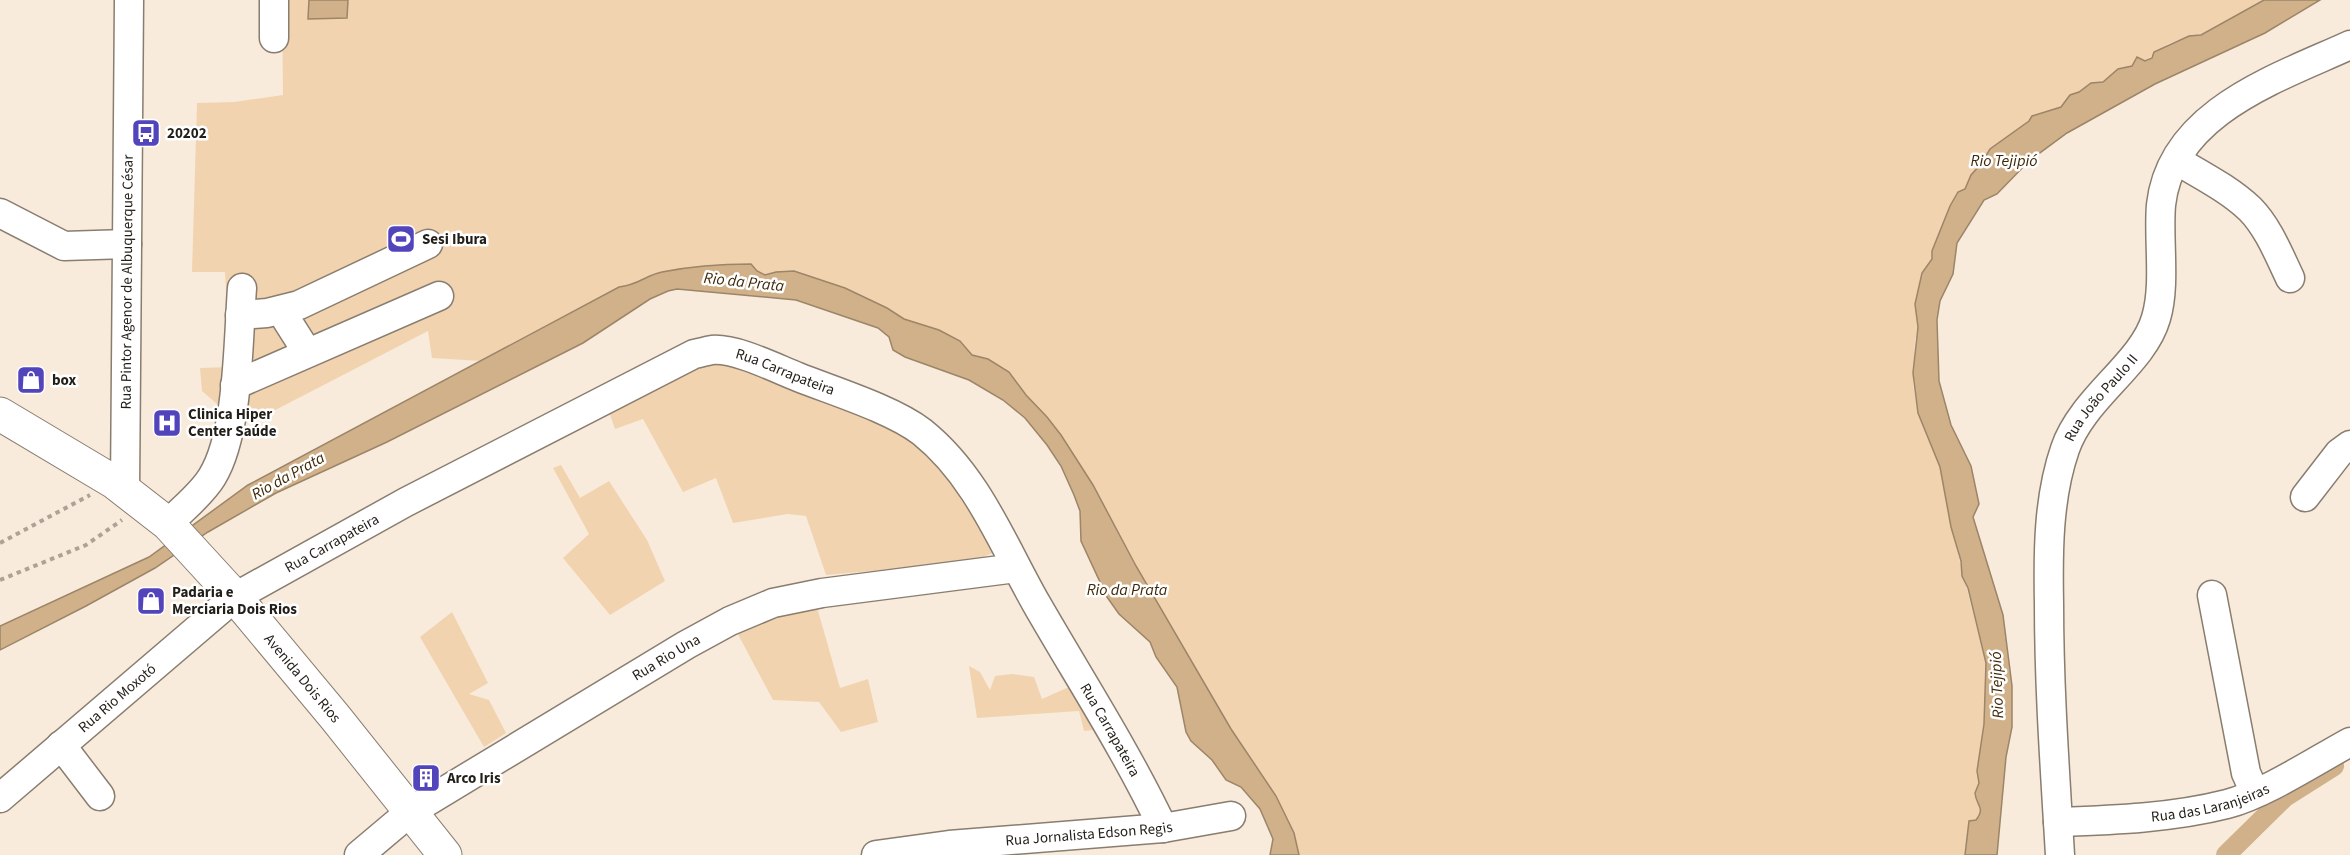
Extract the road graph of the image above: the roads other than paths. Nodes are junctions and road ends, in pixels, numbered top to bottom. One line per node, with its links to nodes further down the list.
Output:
1 (129, 0): 7 (street, Rua Pintor Agenor de Albuquerque César)
2 (274, 0): 3 (street)
3 (274, 38)
4 (2350, 45): 5 (street, Rua João Paulo II)
5 (2176, 160): 9 (street); 28 (street, Rua João Paulo II)
6 (0, 213): 7 (street)
7 (127, 244): 17 (street, Rua Pintor Agenor de Albuquerque César)
8 (428, 244): 11 (street)
9 (2290, 278)
10 (439, 296): 12 (street)
11 (281, 311): 12 (street); 13 (street)
12 (307, 352): 13 (street)
13 (235, 385): 17 (street)
14 (0, 414): 17 (main road, Avenida Dois Rios)
15 (2350, 445): 16 (street)
16 (2305, 497)
17 (154, 514): 20 (main road, Avenida Dois Rios)
18 (1016, 568): 20 (street, Rua Carrapateira); 26 (street, Rua Rio Una); 29 (street, Rua Carrapateira)
19 (2212, 595): 23 (street)
20 (234, 597): 22 (street, Rua Rio Moxotó); 26 (main road, Avenida Dois Rios)
21 (2350, 742): 23 (street, Rua das Laranjeiras)
22 (61, 745): 24 (street); 25 (street, Rua Rio Moxotó)
23 (2255, 793): 28 (street, Rua das Laranjeiras)
24 (100, 796)
25 (0, 798)
26 (410, 812): 30 (street, Rua Rio Una); 31 (main road, Avenida Dois Rios)
27 (1231, 816): 29 (street, Rua Jornalista Edson Regis)
28 (2058, 822): 33 (street, Rua João Paulo II)
29 (1163, 828): 32 (street, Rua Jornalista Edson Regis)
30 (359, 855)
31 (445, 855)
32 (876, 855)
33 (2060, 855)

